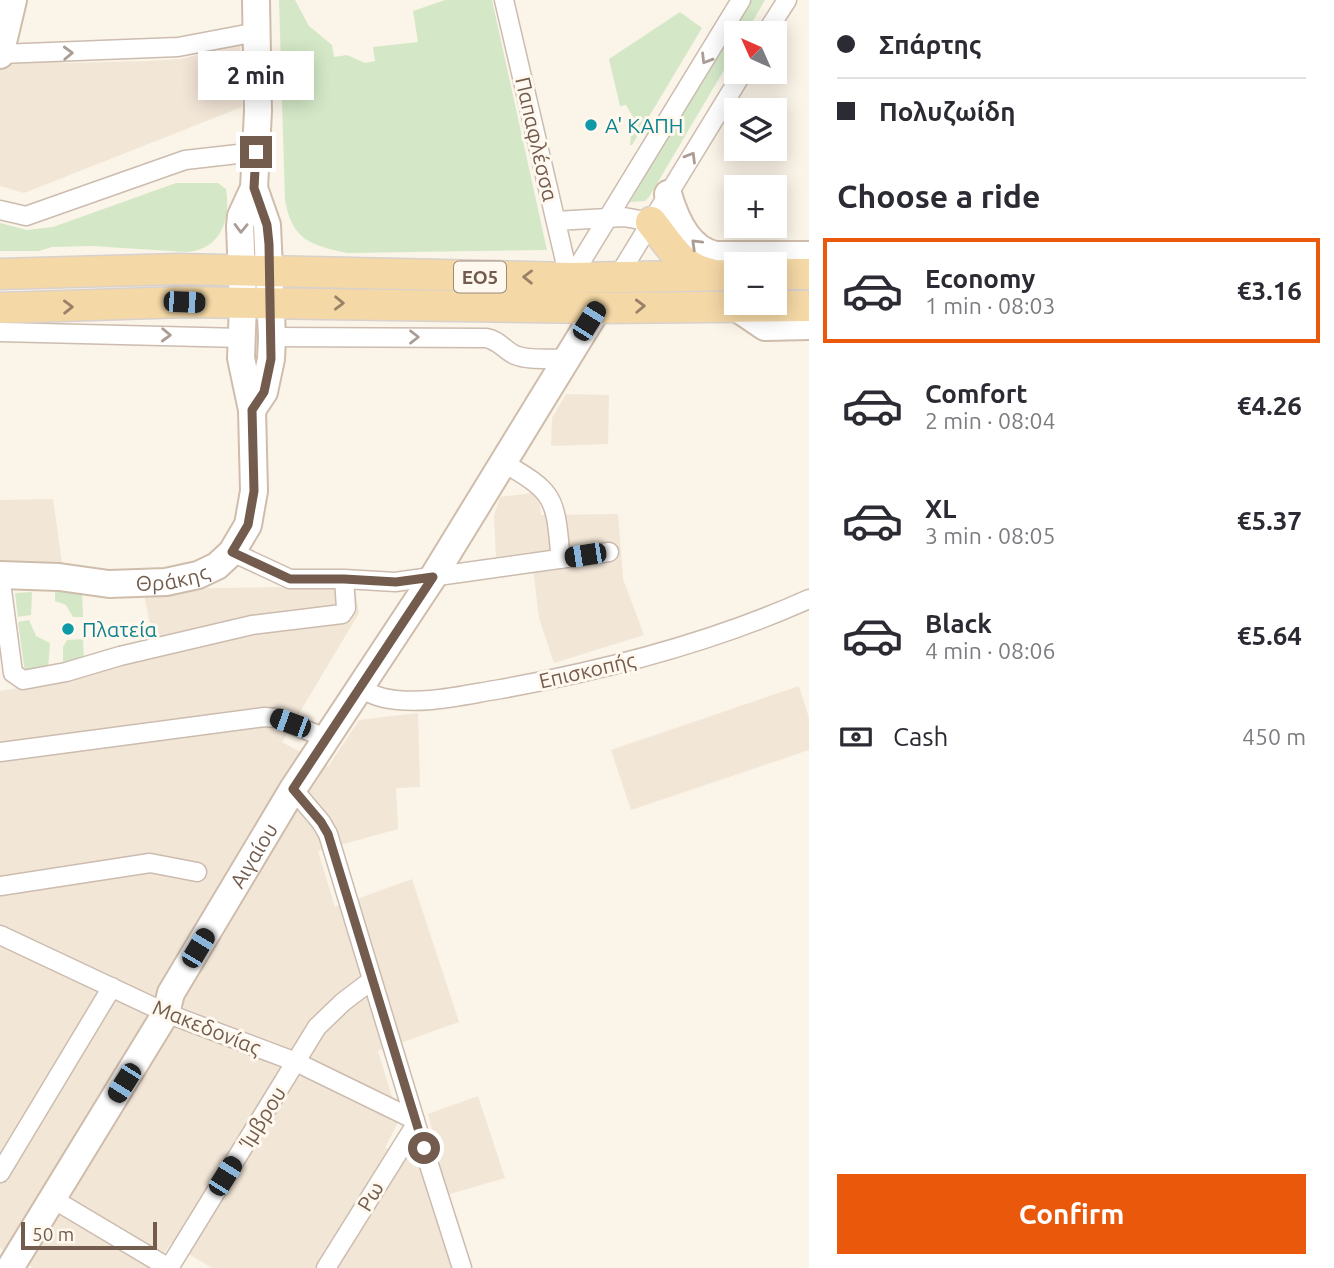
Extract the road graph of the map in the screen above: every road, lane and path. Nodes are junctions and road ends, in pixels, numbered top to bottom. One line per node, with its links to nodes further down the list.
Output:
1 (256, 0): 7 (street)
2 (504, 0): 14 (street, Παπαφλέσσα)
3 (741, 0): 13 (street, one-way to 13)
4 (787, 0): 6 (street)
5 (7, 17): 8 (street)
6 (774, 21)
7 (257, 32): 8 (street, one-way to 7); 10 (street)
8 (0, 55)
9 (736, 84): 11 (street, one-way to 9)
10 (256, 152): 12 (street); 17 (street)
11 (668, 194): 15 (street); 16 (street, one-way to 11)
12 (0, 210)
13 (611, 216): 14 (street); 15 (street); 23 (street)
14 (556, 221): 23 (street, Παπαφλέσσα)
15 (651, 222): 21 (main road); 24 (street)
16 (809, 255)
17 (256, 272): 18 (main road, ΕΟ5); 23 (main road, ΕΟ5, one-way to 17); 25 (street)
18 (0, 274)
19 (787, 274): 20 (main road)
20 (809, 274)
21 (724, 275)
22 (724, 275): 24 (main road, ΕΟ5)
23 (570, 278): 24 (main road, ΕΟ5)
24 (617, 278)
25 (257, 303): 29 (main road, ΕΟ5, one-way to 25); 30 (main road, ΕΟ5, one-way to 30); 34 (street); 35 (street, Θράκης)
26 (724, 306): 30 (main road, ΕΟ5, one-way to 26)
27 (787, 306): 28 (main road, ΕΟ5)
28 (809, 306)
29 (0, 308)
30 (598, 308): 36 (street, Αιγαίου)
31 (747, 315): 32 (street)
32 (809, 326)
33 (0, 332): 35 (street, one-way to 35)
34 (272, 337): 36 (street, one-way to 36); 37 (street)
35 (242, 338): 37 (street, Θράκης)
36 (566, 359): 38 (street, Αιγαίου)
37 (252, 410): 39 (street, Θράκης)
38 (503, 462): 41 (street); 43 (street, Αιγαίου)
39 (232, 552): 42 (street, Θράκης); 44 (street)
40 (609, 552): 41 (street)
41 (561, 559): 43 (street)
42 (0, 575): 44 (street)
43 (433, 577): 44 (street); 46 (street, Αιγαίου)
44 (344, 579)
45 (809, 600): 46 (street, Επισκοπής)
46 (359, 688): 47 (street, Αιγαίου)
47 (326, 738): 48 (street); 49 (street, Αιγαίου)
48 (0, 752)
49 (293, 789): 53 (street); 55 (street, Αιγαίου)
50 (197, 872): 51 (street)
51 (0, 886)
52 (0, 935): 54 (street, Μακεδονίας)
53 (372, 980): 56 (street, Ίμβρου); 57 (street)
54 (112, 987): 55 (street, Μακεδονίας); 58 (street)
55 (166, 1013): 56 (street, Μακεδονίας); 59 (street, Αιγαίου)
56 (296, 1062): 57 (street, Μακεδονίας); 61 (street, Ίμβρου)
57 (415, 1122): 62 (street, Ρω); 63 (street)
58 (0, 1173)
59 (52, 1199): 60 (street, Αιγαίου); 61 (street)
60 (10, 1268)
61 (169, 1268)
62 (326, 1268)
63 (463, 1268)

